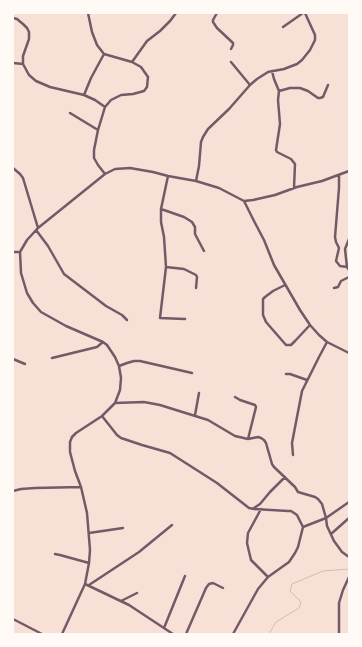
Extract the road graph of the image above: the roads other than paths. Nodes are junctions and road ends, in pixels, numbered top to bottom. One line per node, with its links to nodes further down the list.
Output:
1 (88, 13): 8 (street)
2 (176, 13): 9 (street)
3 (217, 13): 7 (street)
4 (304, 13): 6 (street); 13 (street)
5 (13, 18): 12 (street)
6 (283, 27)
7 (230, 48)
8 (104, 54): 9 (street); 17 (street)
9 (132, 62): 18 (street)
10 (231, 62): 14 (street)
11 (13, 63): 12 (street)
12 (23, 64): 17 (street)
13 (272, 71): 14 (street); 16 (street)
14 (250, 85): 26 (street)
15 (328, 85): 16 (street)
16 (279, 91): 27 (street)
17 (84, 95): 18 (street)
18 (105, 107): 20 (street)
19 (70, 113): 20 (street)
20 (98, 130): 23 (street)
21 (13, 168): 30 (street)
22 (349, 172): 24 (street)
23 (105, 174): 25 (street); 30 (street)
24 (339, 175): 27 (street); 37 (street)
25 (168, 176): 26 (street); 29 (street)
26 (196, 181): 28 (street)
27 (294, 188): 28 (street)
28 (244, 201): 40 (street)
29 (162, 209): 33 (street); 36 (street)
30 (38, 228): 31 (street)
31 (36, 230): 35 (street); 44 (street)
32 (349, 239): 37 (street)
33 (204, 251)
34 (13, 252): 35 (street)
35 (20, 252): 46 (street)
36 (166, 267): 41 (street); 43 (street)
37 (346, 267): 38 (street)
38 (349, 270)
39 (349, 277): 42 (street)
40 (285, 285): 45 (street); 45 (street)
41 (196, 288)
42 (334, 288)
43 (185, 319)
44 (127, 320)
45 (310, 325): 47 (street)
46 (103, 342): 49 (street); 52 (street)
47 (327, 342): 48 (street); 55 (street)
48 (349, 353)
49 (52, 358)
50 (13, 359): 51 (street)
51 (25, 364)
52 (119, 366): 53 (street); 58 (street)
53 (192, 373)
54 (286, 374): 55 (street)
55 (307, 380): 62 (street)
56 (199, 393): 59 (street)
57 (235, 397): 61 (street)
58 (115, 403): 59 (street); 60 (street)
59 (195, 415): 61 (street)
60 (102, 416): 64 (street); 67 (street)
61 (248, 439): 63 (street)
62 (293, 455)
63 (285, 477): 67 (street); 69 (street)
64 (81, 488): 65 (street); 74 (street)
65 (13, 491)
66 (349, 502): 69 (street)
67 (254, 509): 68 (street)
68 (261, 509): 72 (street); 80 (street)
69 (326, 518): 72 (street); 75 (street)
70 (349, 518): 75 (street)
71 (172, 525): 83 (street)
72 (303, 527): 80 (street)
73 (123, 528): 74 (street)
74 (89, 533): 78 (street)
75 (331, 534): 77 (street)
76 (55, 554): 78 (street)
77 (349, 557)
78 (89, 563): 82 (street)
79 (185, 576): 88 (street)
80 (268, 577): 93 (street)
81 (349, 579): 94 (street)
82 (85, 584): 83 (street); 90 (street)
83 (89, 585): 86 (street)
84 (223, 588): 92 (street)
85 (137, 593): 86 (street)
86 (121, 601): 88 (street)
87 (13, 619): 89 (street)
88 (164, 628): 91 (street)
89 (42, 634)
90 (62, 634)
91 (173, 634)
92 (186, 634)
93 (233, 634)
94 (339, 634)

